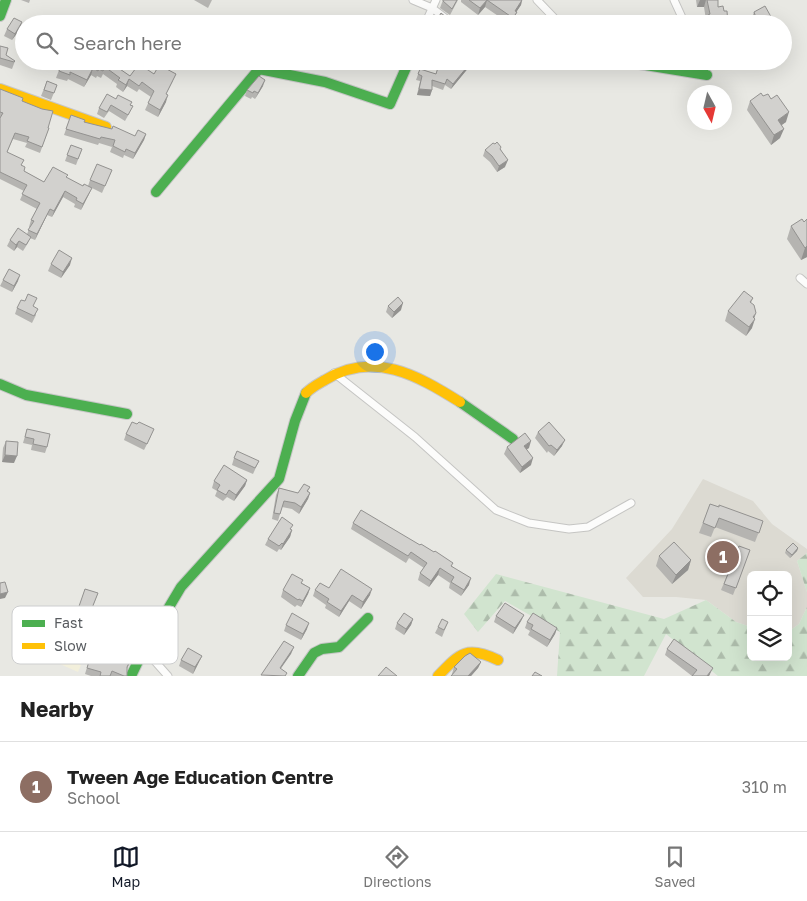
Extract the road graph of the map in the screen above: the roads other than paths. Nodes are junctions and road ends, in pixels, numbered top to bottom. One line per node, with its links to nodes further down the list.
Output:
1 (6, 0): 11 (street)
2 (413, 0): 6 (street)
3 (436, 0): 6 (street)
4 (536, 0): 9 (street)
5 (674, 0): 10 (street)
6 (432, 8): 7 (street); 8 (street)
7 (429, 15)
8 (441, 15)
9 (551, 15)
10 (681, 15)
11 (0, 16)
12 (258, 70): 20 (street)
13 (264, 70): 14 (street)
14 (405, 70)
15 (677, 70): 17 (street)
16 (706, 70): 17 (street)
17 (708, 75)
18 (0, 89): 19 (street)
19 (106, 127)
20 (156, 192)
21 (800, 278): 22 (street)
22 (807, 284)
23 (334, 373): 26 (street); 27 (street); 28 (street)
24 (0, 384): 25 (street)
25 (126, 414)
26 (513, 440)
27 (631, 503)
28 (170, 606)
29 (368, 618): 35 (street)
30 (498, 660): 36 (street)
31 (137, 664): 33 (street)
32 (157, 664): 34 (street)
33 (131, 676)
34 (168, 676)
35 (298, 676)
36 (438, 676)

